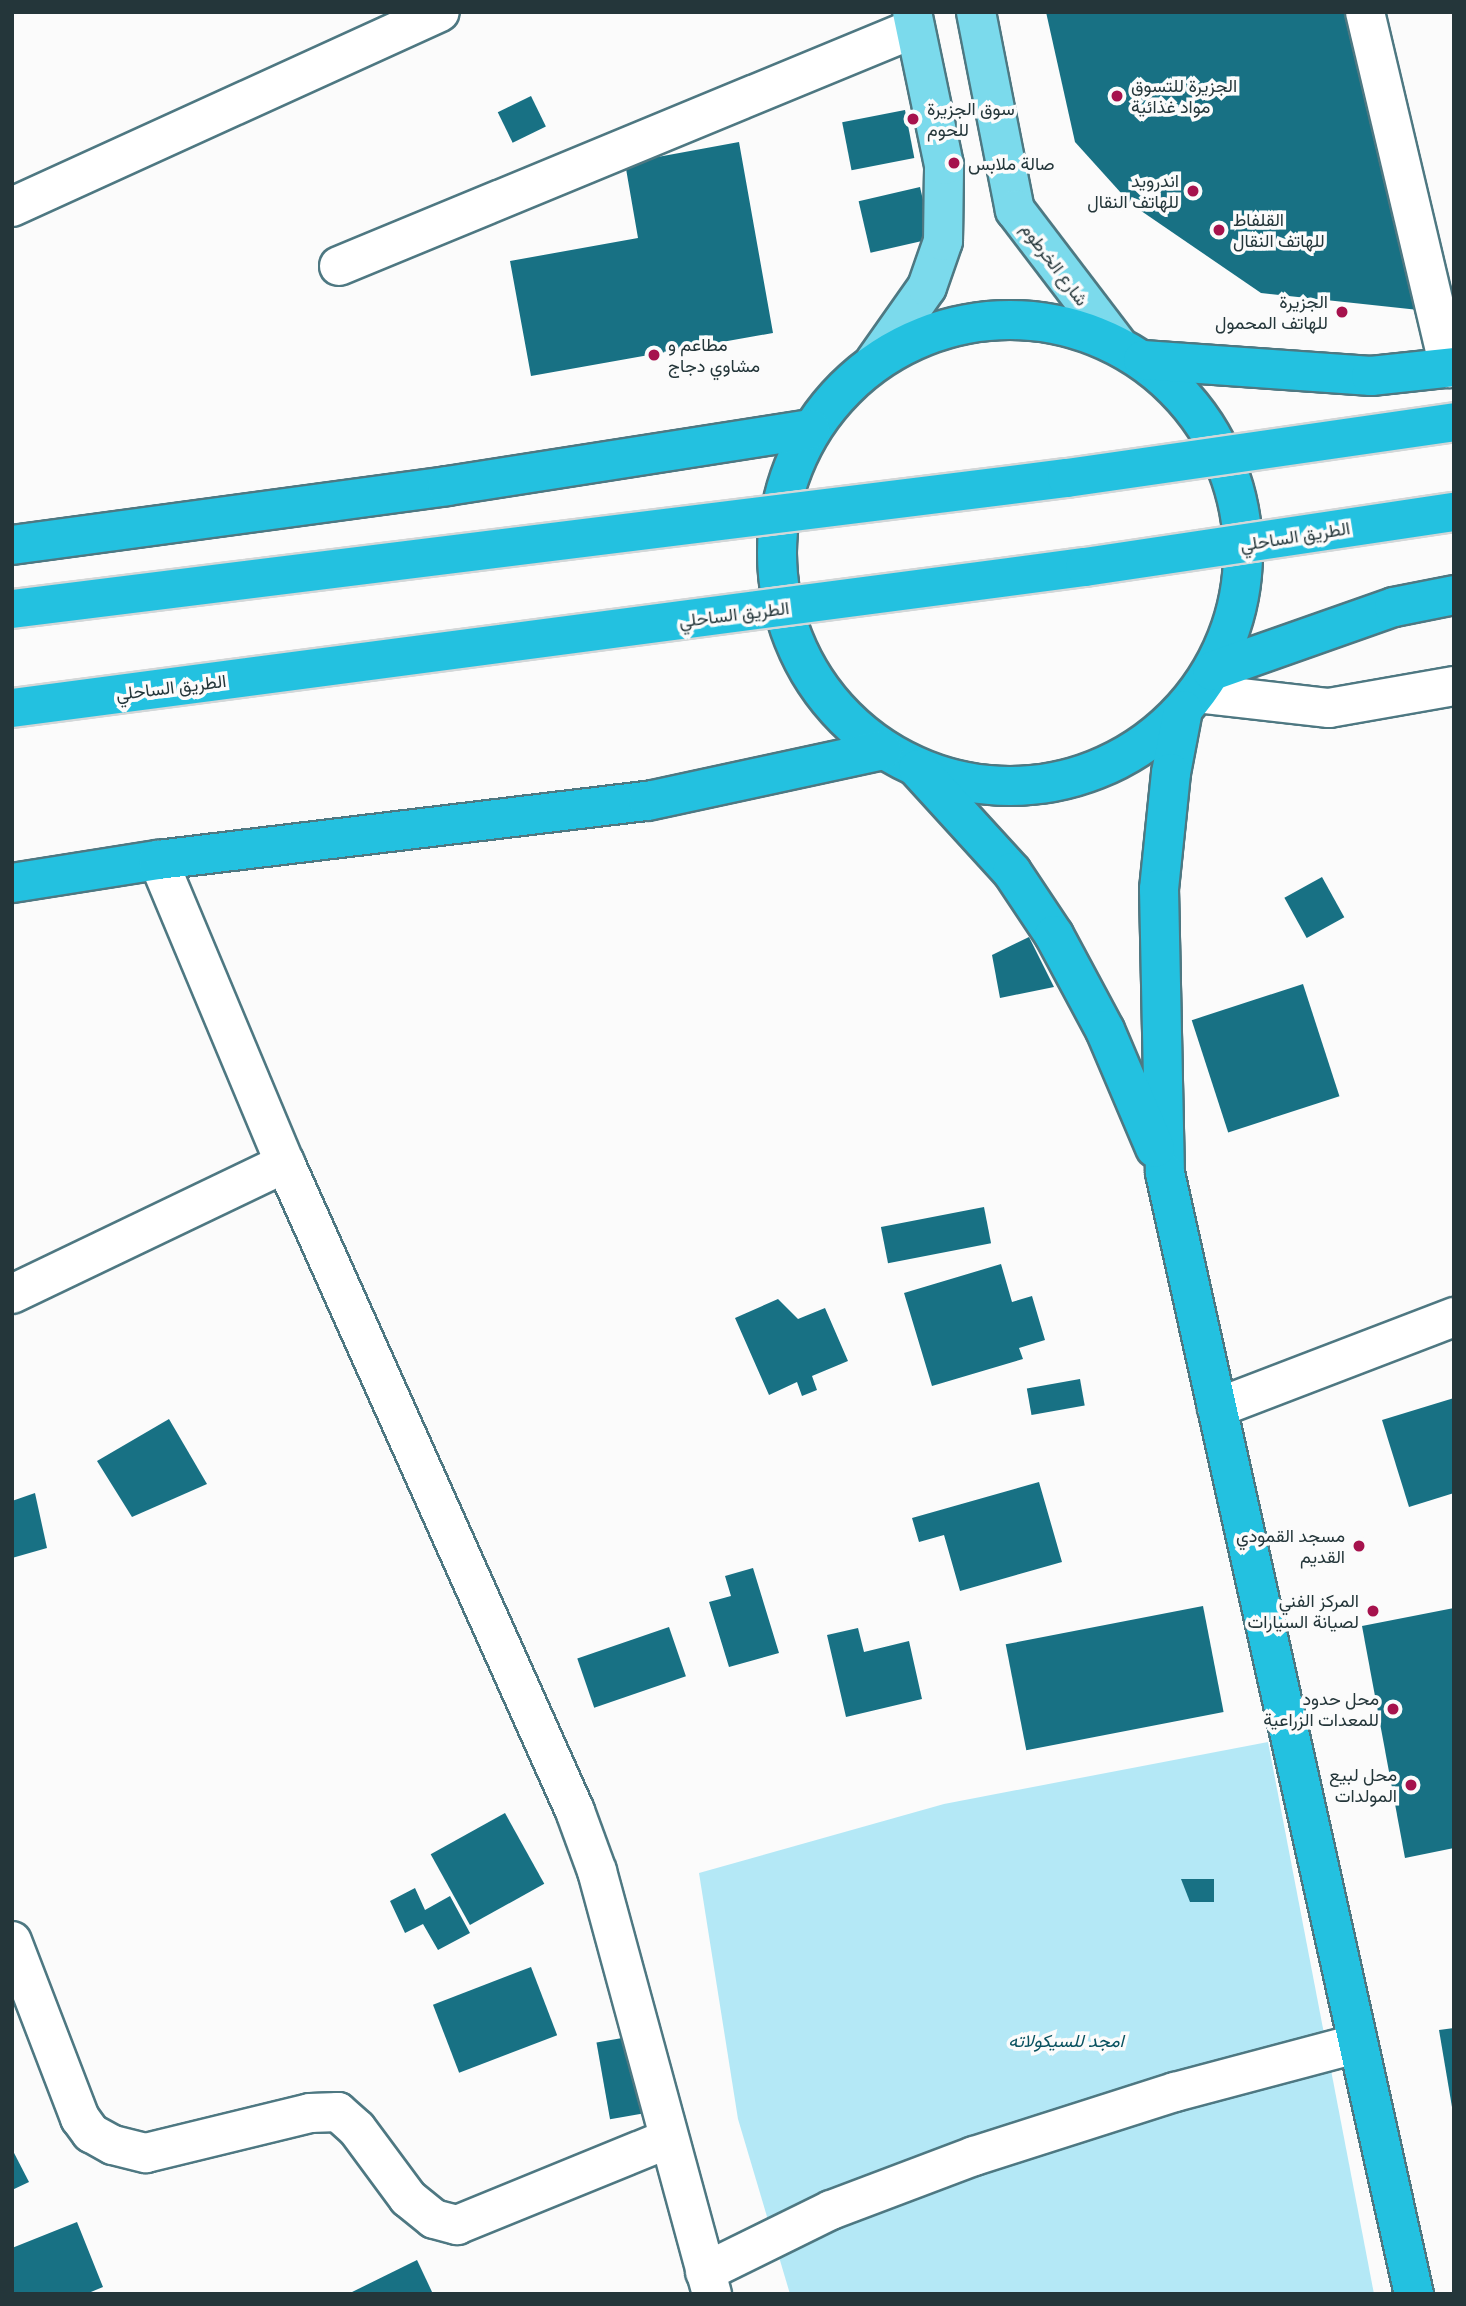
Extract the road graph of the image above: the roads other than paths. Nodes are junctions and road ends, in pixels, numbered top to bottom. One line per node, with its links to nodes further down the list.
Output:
1 (440, 12): 5 (street)
2 (976, 12): 7 (main road, شارع الخرطوم)
3 (1365, 12): 9 (street)
4 (913, 20): 6 (street); 8 (main road)
5 (12, 207)
6 (340, 266)
7 (1130, 352): 8 (highway); 9 (highway); 17 (highway)
8 (875, 361): 11 (highway)
9 (1452, 368)
10 (1454, 422): 15 (highway, bridge)
11 (811, 429): 13 (highway); 19 (highway)
12 (1454, 512): 18 (highway, الطريق الساحلي, bridge)
13 (12, 545)
14 (1454, 595): 17 (highway)
15 (12, 610)
16 (1454, 685): 17 (street)
17 (1197, 691): 20 (highway); 24 (highway)
18 (12, 708)
19 (883, 750): 20 (highway); 21 (highway)
20 (917, 768): 24 (highway)
21 (158, 860): 22 (highway); 23 (street)
22 (12, 883)
23 (285, 1163): 25 (street); 30 (street)
24 (1165, 1172): 27 (highway)
25 (12, 1294)
26 (1454, 1317): 27 (street)
27 (1217, 1408): 29 (highway)
28 (12, 1941): 30 (street)
29 (1356, 2044): 31 (street); 32 (highway)
30 (668, 2139): 31 (street)
31 (708, 2283)
32 (1414, 2294)

